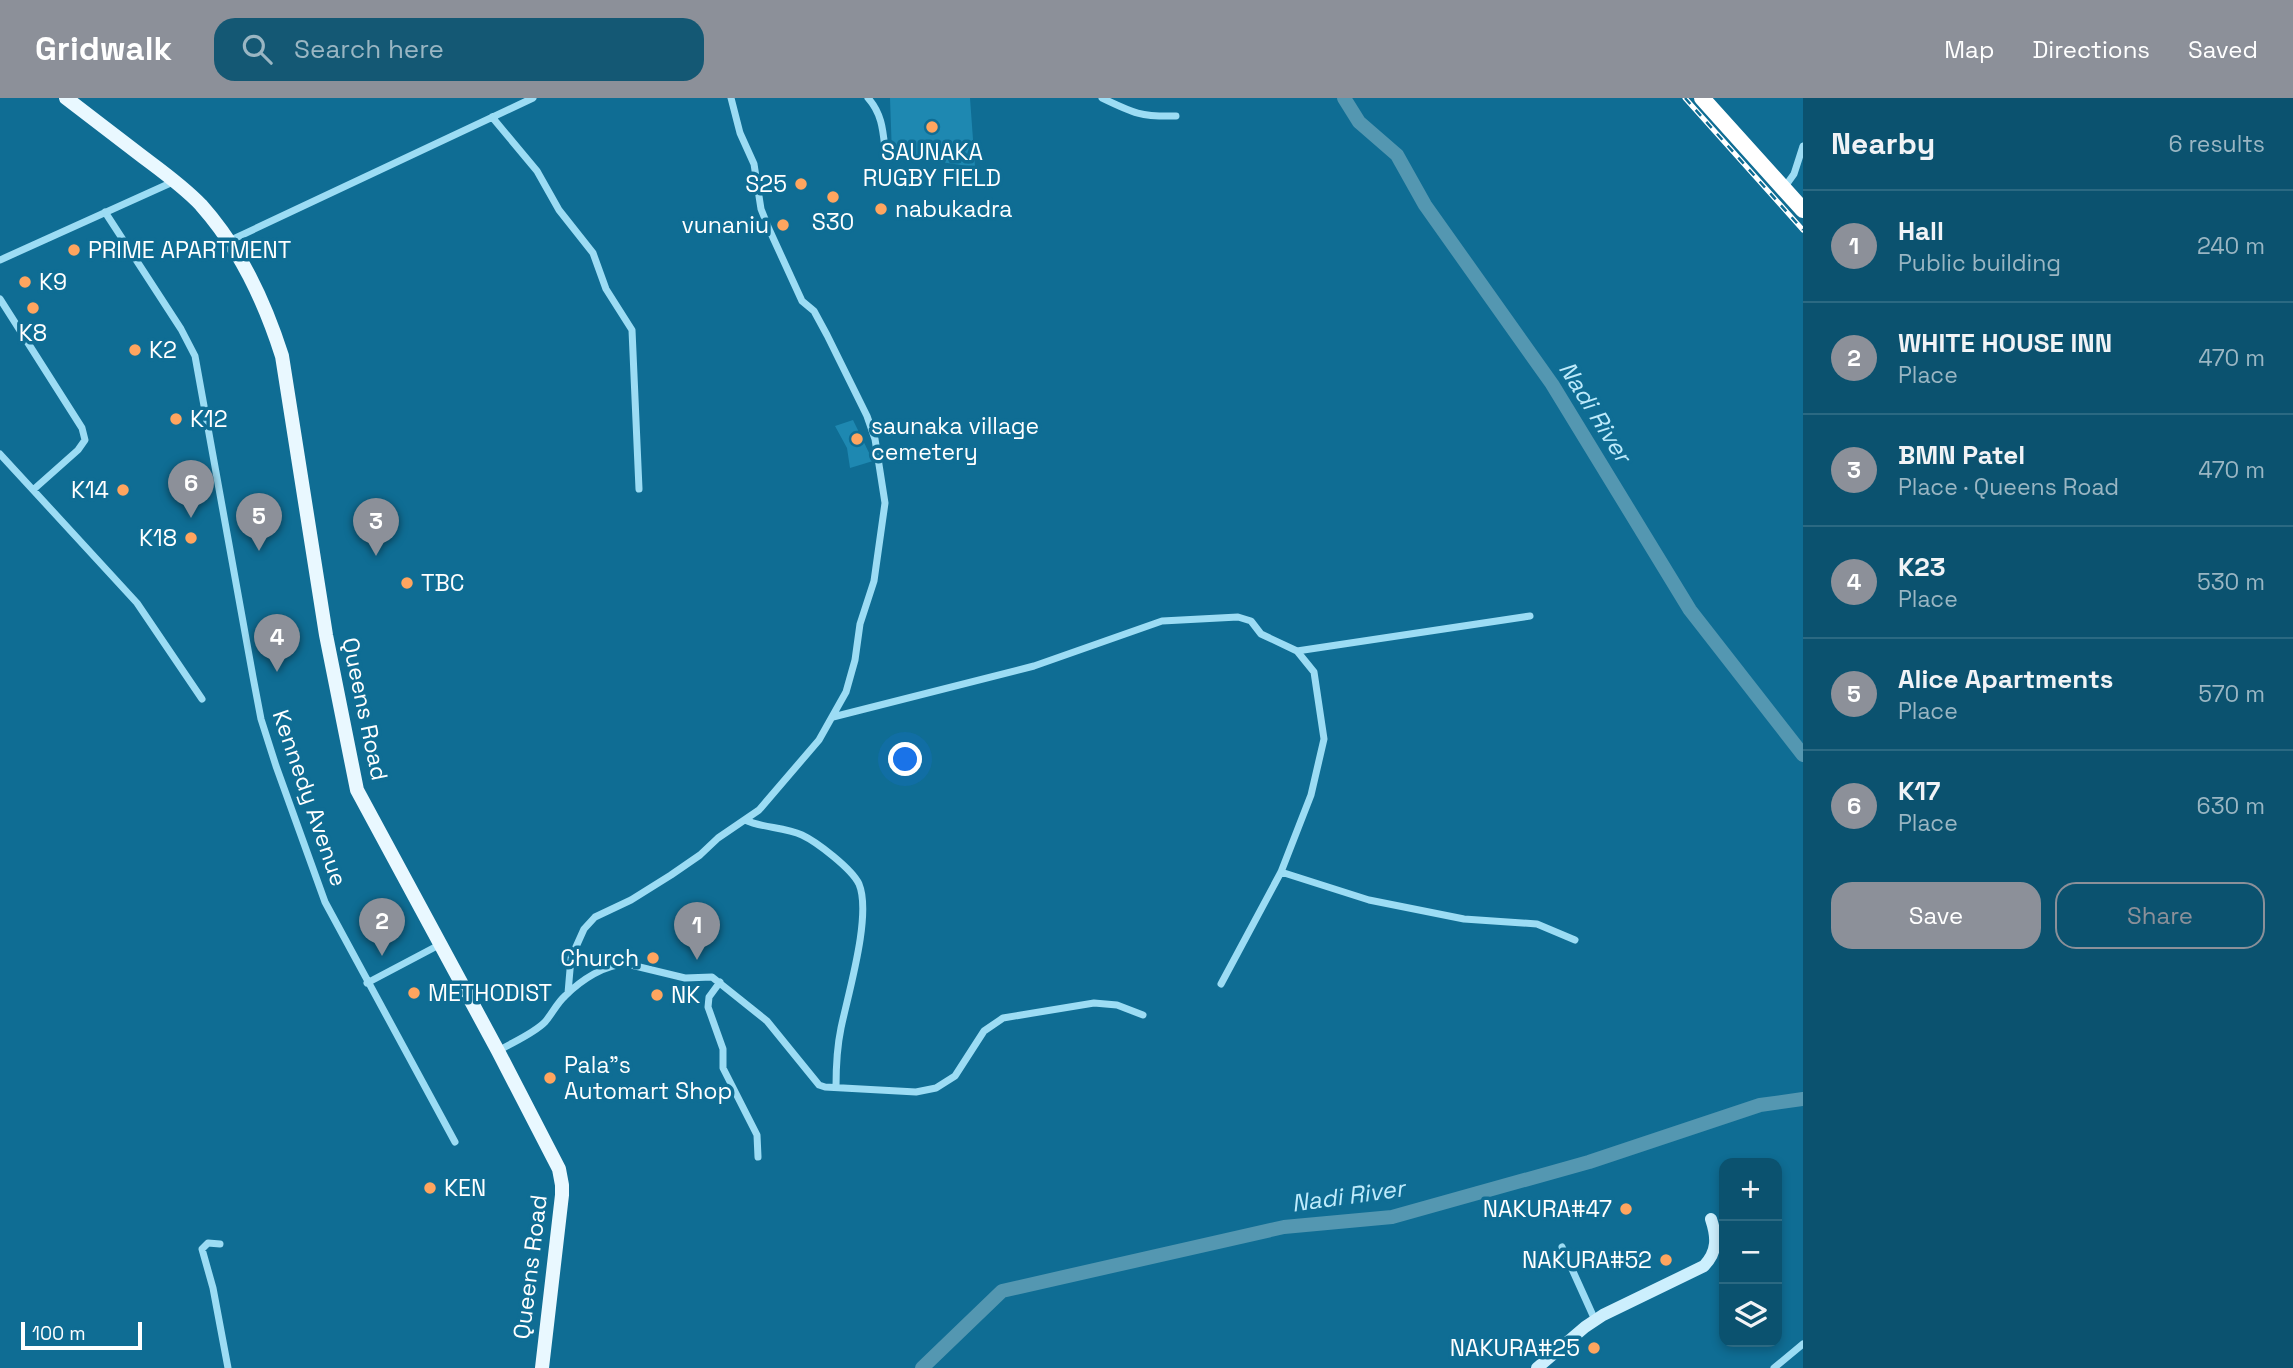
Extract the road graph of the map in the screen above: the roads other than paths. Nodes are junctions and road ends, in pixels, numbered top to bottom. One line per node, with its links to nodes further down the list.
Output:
1 (66, 98): 11 (main road, Queens Road)
2 (533, 98): 8 (street)
3 (731, 98): 24 (street)
4 (868, 98): 10 (street)
5 (1102, 98): 7 (street)
6 (1702, 98): 12 (highway)
7 (1176, 116)
8 (492, 117): 15 (street); 19 (street)
9 (1803, 146): 12 (street)
10 (886, 158)
11 (175, 181): 14 (street); 15 (main road, Queens Road)
12 (1784, 188): 13 (highway)
13 (1803, 210)
14 (105, 212): 16 (street); 30 (street, Kennedy Avenue)
15 (229, 241): 28 (main road, Queens Road)
16 (0, 260)
17 (0, 299): 20 (street)
18 (0, 454): 20 (street)
19 (639, 489)
20 (33, 490): 23 (street)
21 (1530, 616): 22 (street)
22 (1297, 651): 24 (street); 26 (street)
23 (202, 699)
24 (833, 717): 25 (street)
25 (745, 820): 32 (street); 35 (street)
26 (1281, 872): 27 (street); 31 (street)
27 (1575, 940)
28 (439, 945): 30 (street); 34 (main road, Queens Road)
29 (720, 982): 32 (street); 35 (street); 37 (street)
30 (367, 984): 36 (street, Kennedy Avenue)
31 (1221, 984)
32 (568, 993): 34 (street)
33 (1143, 1015): 35 (street)
34 (498, 1051): 44 (main road, Queens Road)
35 (836, 1087)
36 (455, 1142)
37 (758, 1157)
38 (1711, 1219): 41 (main road)
39 (220, 1244): 43 (street)
40 (1562, 1247): 41 (street)
41 (1595, 1320): 45 (main road)
42 (1803, 1344): 46 (street)
43 (228, 1368)
44 (542, 1368)
45 (1537, 1368)
46 (1774, 1368)

